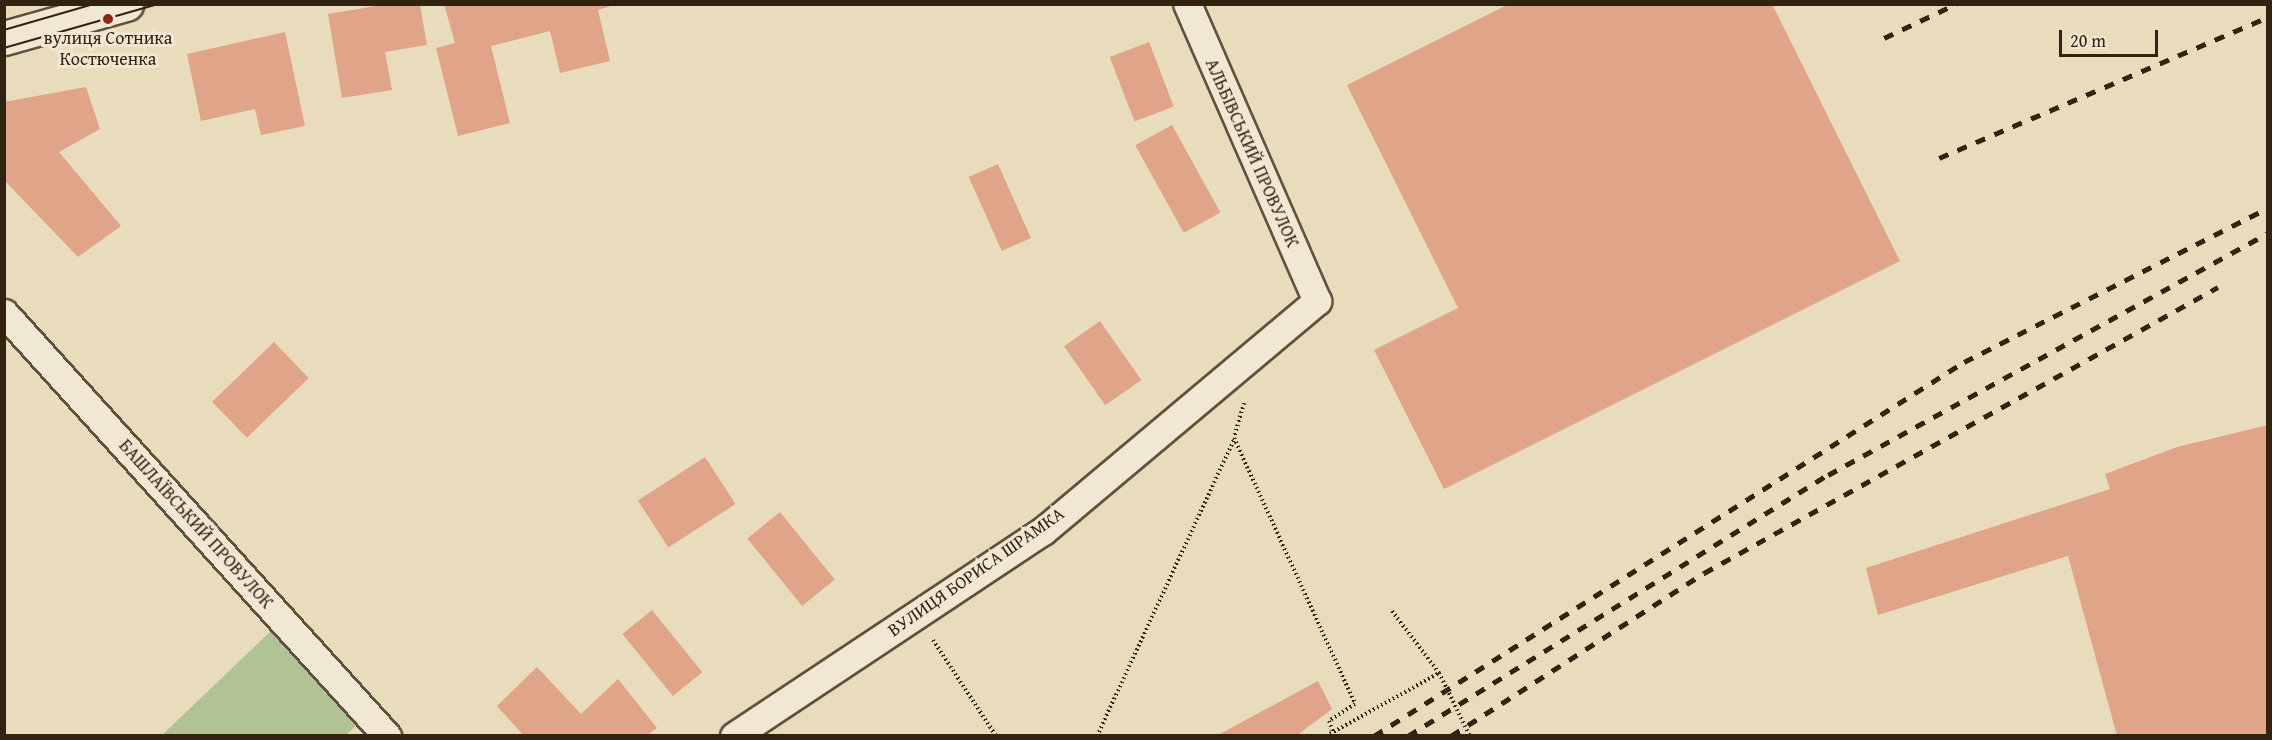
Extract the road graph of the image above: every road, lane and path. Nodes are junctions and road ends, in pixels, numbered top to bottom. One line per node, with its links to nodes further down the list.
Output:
1 (126, 4): 3 (street)
2 (1187, 4): 4 (street, АЛЬБІВСЬКИЙ ПРОВУЛОК)
3 (4, 38)
4 (1317, 301): 6 (street, ВУЛИЦЯ БОРИСА ШРАМКА)
5 (4, 313): 12 (street, БАШЛАЇВСЬКИЙ ПРОВУЛОК)
6 (1258, 349): 7 (path); 9 (street, ВУЛИЦЯ БОРИСА ШРАМКА)
7 (1234, 438): 11 (path); 15 (path)
8 (1392, 611): 10 (path, bridge)
9 (916, 615): 13 (street, ВУЛИЦЯ БОРИСА ШРАМКА); 14 (path)
10 (1439, 673): 11 (path); 17 (path, bridge)
11 (1333, 732): 16 (path)
12 (387, 735)
13 (734, 735)
14 (996, 735)
15 (1097, 735)
16 (1326, 735)
17 (1470, 735)

